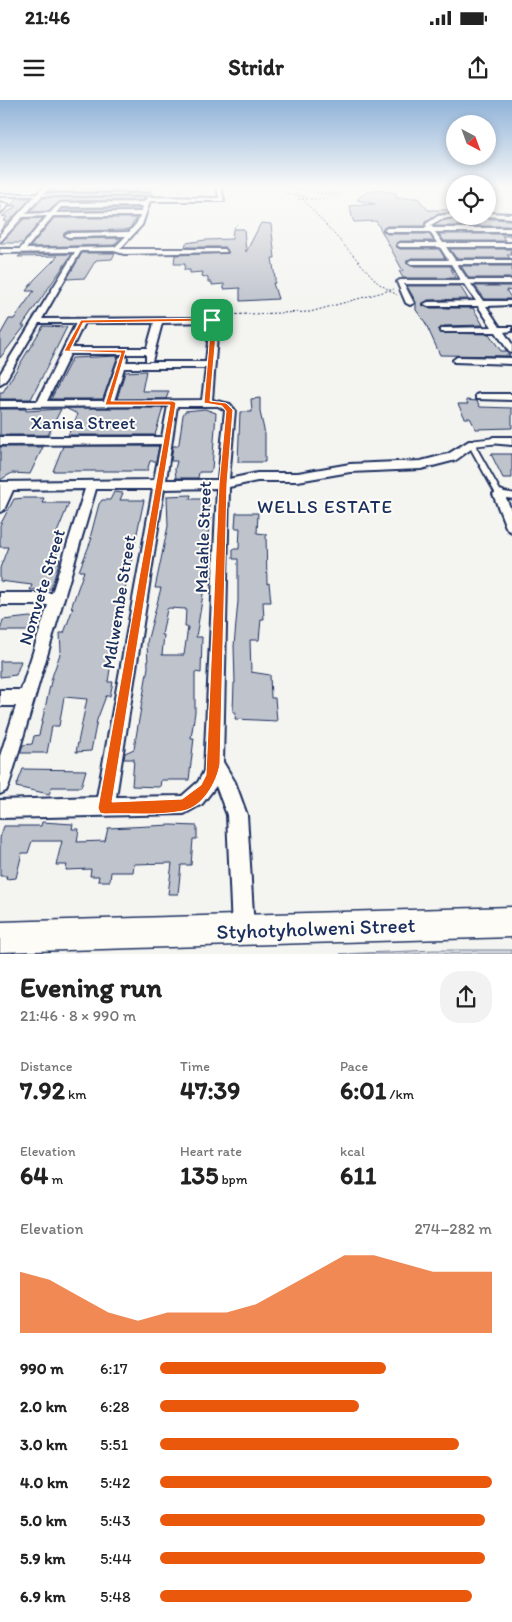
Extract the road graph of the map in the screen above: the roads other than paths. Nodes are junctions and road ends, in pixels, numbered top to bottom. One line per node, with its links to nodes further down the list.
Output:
1 (13, 226): 13 (street)
2 (41, 226): 17 (street)
3 (115, 226): 10 (street)
4 (138, 226): 11 (street)
5 (429, 226): 8 (street)
6 (72, 228): 12 (street)
7 (387, 230): 8 (street)
8 (431, 230): 9 (street); 15 (street)
9 (512, 230)
10 (113, 234): 11 (street); 12 (street)
11 (129, 234): 20 (street)
12 (68, 235): 18 (street)
13 (0, 240)
14 (400, 245): 15 (street)
15 (440, 245): 16 (street); 24 (street)
16 (512, 245)
17 (22, 250): 18 (street); 21 (street)
18 (56, 250): 19 (street)
19 (79, 250): 20 (street); 33 (street)
20 (116, 250): 22 (street)
21 (0, 251)
22 (225, 251)
23 (411, 262): 24 (street)
24 (453, 262): 25 (street); 26 (street)
25 (512, 262)
26 (466, 282): 27 (street); 28 (street); 29 (street)
27 (512, 282)
28 (410, 303)
29 (480, 303): 30 (street); 31 (street); 35 (street)
30 (512, 303)
31 (428, 304)
32 (159, 320): 34 (street); 41 (street); 46 (street)
33 (37, 321): 34 (street); 47 (street)
34 (81, 321): 39 (street)
35 (498, 329): 36 (street); 37 (street); 38 (street)
36 (512, 329)
37 (444, 330)
38 (512, 350)
39 (67, 351): 40 (street); 54 (street)
40 (124, 351): 41 (street); 44 (street)
41 (151, 351): 45 (street)
42 (457, 360): 43 (street)
43 (512, 360)
44 (122, 365): 45 (street); 50 (street)
45 (148, 365): 46 (street)
46 (211, 365): 52 (street)
47 (0, 381)
48 (480, 397): 49 (street)
49 (512, 397)
50 (108, 403): 51 (street, Malahle Street); 54 (street, Malahle Street)
51 (173, 403): 52 (street, Malahle Street); 55 (street, Mdlwembe Street)
52 (207, 403): 60 (street, Malahle Street)
53 (0, 404): 54 (street, Malahle Street)
54 (41, 404)
55 (166, 440): 56 (street, Xanisa Street); 62 (street, Mdlwembe Street)
56 (0, 441)
57 (493, 441): 58 (street); 59 (lane)
58 (512, 441)
59 (473, 444): 60 (street); 64 (lane)
60 (223, 484): 62 (street); 72 (street, Malahle Street)
61 (92, 485): 62 (street); 63 (street); 69 (street, Nomvete Street)
62 (158, 485): 74 (street, Mdlwembe Street)
63 (5, 486): 66 (street)
64 (499, 494): 65 (lane); 67 (street)
65 (512, 496)
66 (0, 507)
67 (512, 526)
68 (0, 599): 69 (street)
69 (58, 599): 71 (street, Nomvete Street)
70 (0, 698): 71 (street)
71 (28, 698): 73 (street, Nomvete Street)
72 (214, 764): 74 (street, Malahle Street); 77 (street)
73 (0, 785)
74 (105, 808): 75 (street, Malahle Street)
75 (0, 809)
76 (512, 922): 77 (street, Styhotyholweni Street)
77 (243, 930): 78 (street, Styhotyholweni Street)
78 (0, 938)

